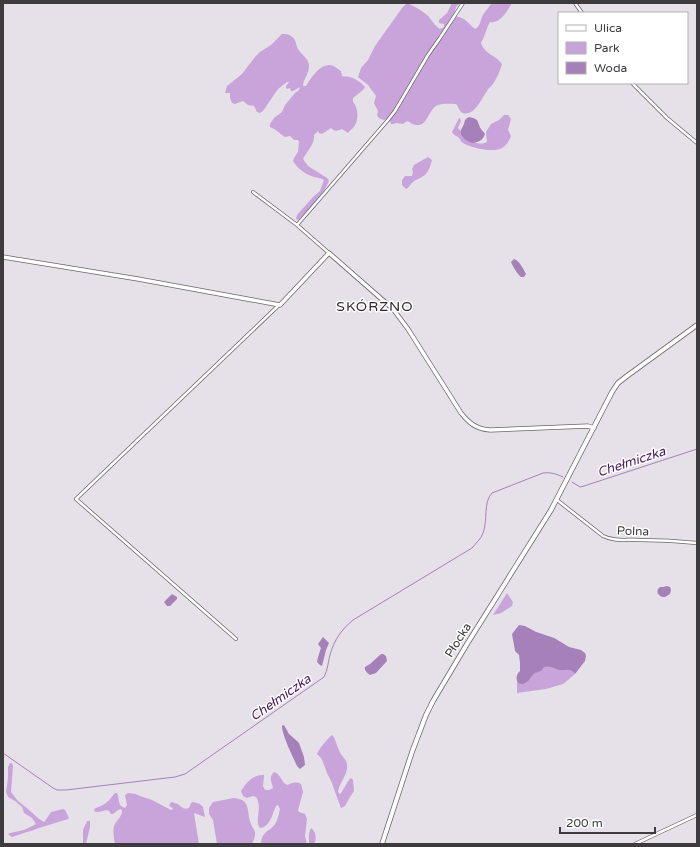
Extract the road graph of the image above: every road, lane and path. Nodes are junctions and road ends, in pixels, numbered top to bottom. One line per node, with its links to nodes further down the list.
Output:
1 (463, 3): 7 (street)
2 (575, 3): 3 (street)
3 (581, 12)
4 (633, 84): 5 (street)
5 (697, 143)
6 (253, 192): 7 (street)
7 (298, 226): 8 (street)
8 (329, 254): 10 (street); 12 (street)
9 (3, 257): 10 (street)
10 (280, 305): 15 (street)
11 (697, 325): 12 (main road, Płocka)
12 (594, 428): 13 (main road, Płocka)
13 (557, 500): 14 (street, Polna); 17 (main road, Płocka)
14 (697, 543)
15 (236, 639)
16 (697, 815): 18 (street)
17 (382, 844)
18 (635, 844)

